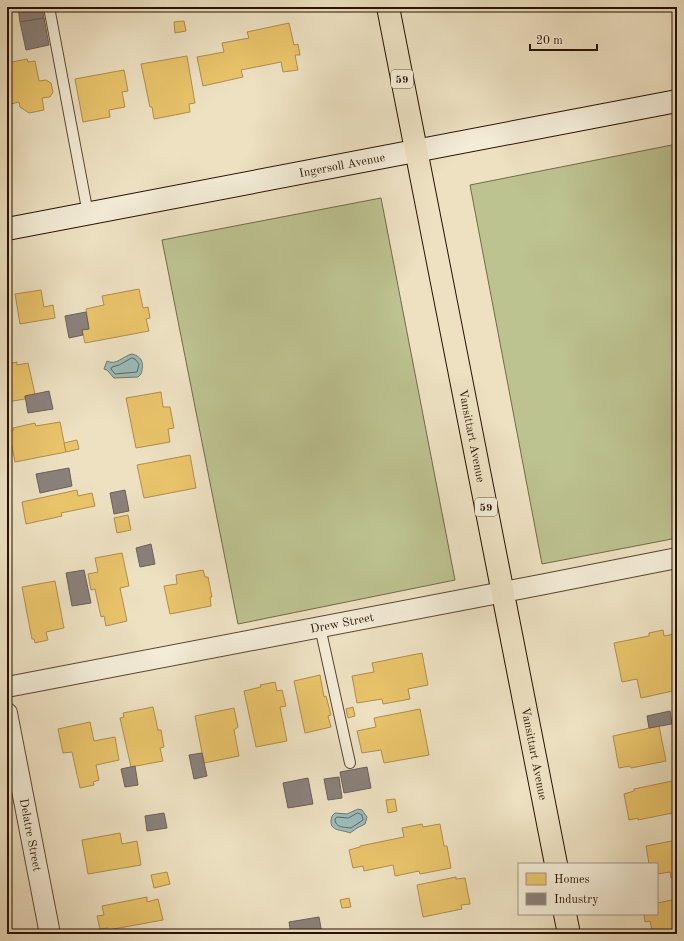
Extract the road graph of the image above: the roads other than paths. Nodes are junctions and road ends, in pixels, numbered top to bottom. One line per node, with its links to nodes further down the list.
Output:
1 (49, 7): 5 (lane)
2 (388, 7): 4 (main road, Vansittart Avenue / 59)
3 (677, 101): 4 (street, Ingersoll Avenue)
4 (417, 151): 5 (street, Ingersoll Avenue); 8 (main road, Vansittart Avenue / 59)
5 (88, 214): 6 (street, Ingersoll Avenue)
6 (7, 229)
7 (677, 558): 8 (street, Drew Street)
8 (503, 592): 9 (street, Drew Street); 13 (main road, Vansittart Avenue / 59)
9 (320, 627): 10 (street, Drew Street); 12 (lane)
10 (7, 687)
11 (7, 713): 15 (street, Delatre Street)
12 (350, 763)
13 (556, 863)
14 (565, 915): 16 (main road)
15 (50, 934)
16 (569, 934)

